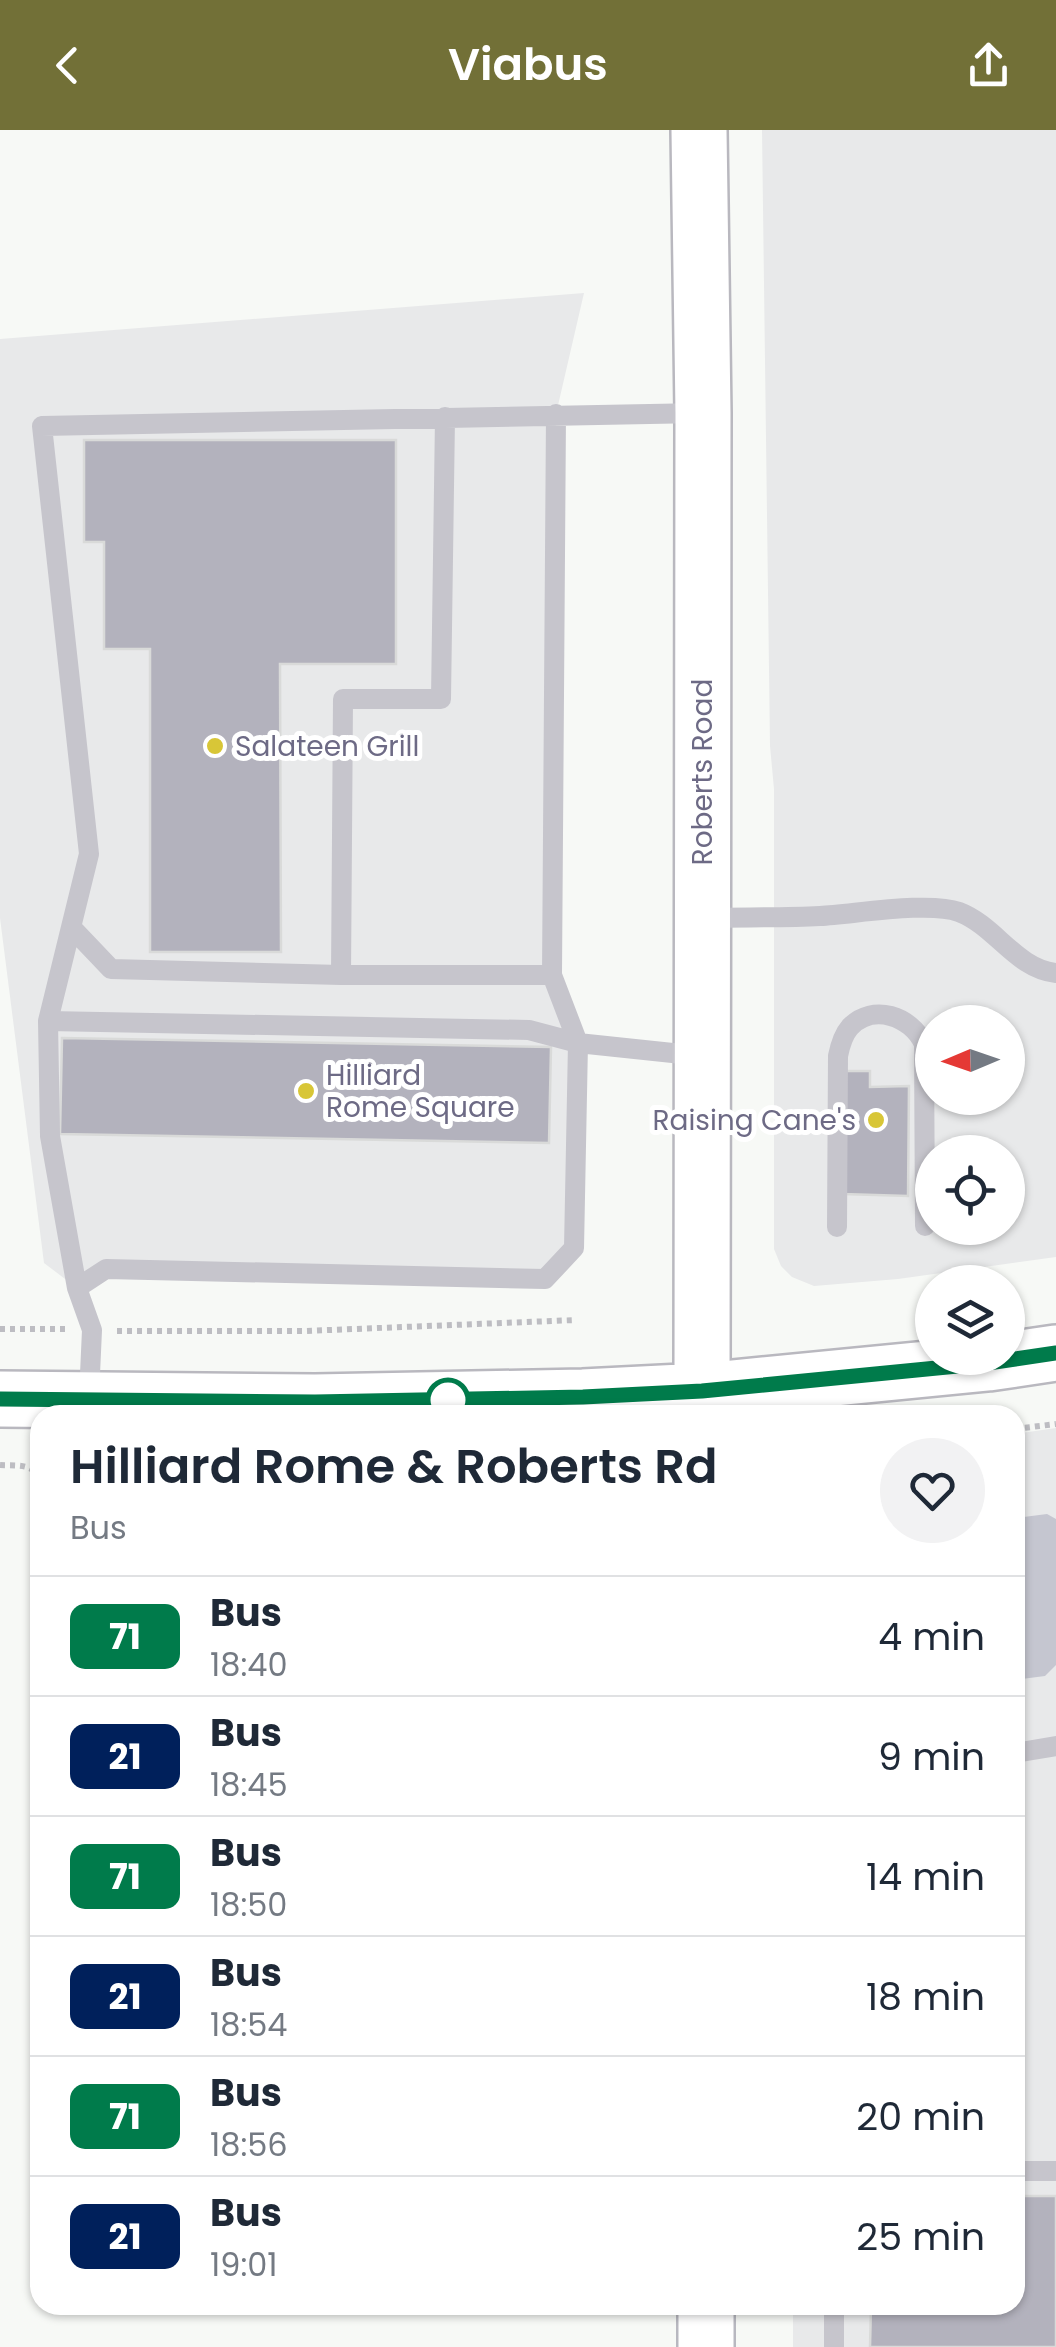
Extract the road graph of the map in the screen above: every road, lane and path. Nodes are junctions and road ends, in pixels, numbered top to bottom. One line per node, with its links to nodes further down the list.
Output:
1 (698, 130): 2 (main road, Roberts Road)
2 (703, 413): 3 (lane); 5 (main road, Roberts Road)
3 (556, 414): 4 (lane); 9 (lane)
4 (445, 416): 6 (lane); 8 (lane)
5 (702, 918): 7 (lane); 12 (main road, Roberts Road)
6 (71, 927): 8 (lane); 10 (lane)
7 (1056, 973)
8 (341, 975): 9 (lane)
9 (552, 976): 11 (lane)
10 (48, 1021): 11 (lane); 15 (lane)
11 (578, 1043): 12 (lane); 15 (lane)
12 (704, 1057): 21 (main road, Roberts Road)
13 (924, 1135): 14 (lane)
14 (837, 1227)
15 (77, 1288): 18 (lane)
16 (576, 1320): 18 (path)
17 (0, 1329): 18 (path)
18 (92, 1330): 23 (lane)
19 (1048, 1359): 21 (main road)
20 (0, 1399): 22 (main road)
21 (702, 1403): 24 (main road)
22 (67, 1405)
23 (89, 1405)
24 (195, 1405)
25 (1056, 1424): 26 (path)
26 (1025, 1428)
27 (0, 1465): 28 (path)
28 (30, 1467)
29 (1056, 1746): 30 (lane)
30 (1025, 1752)
31 (1025, 2171): 32 (lane)
32 (1056, 2171)
33 (706, 2315): 35 (main road)
34 (834, 2315): 36 (lane)
35 (706, 2347)
36 (834, 2347)

